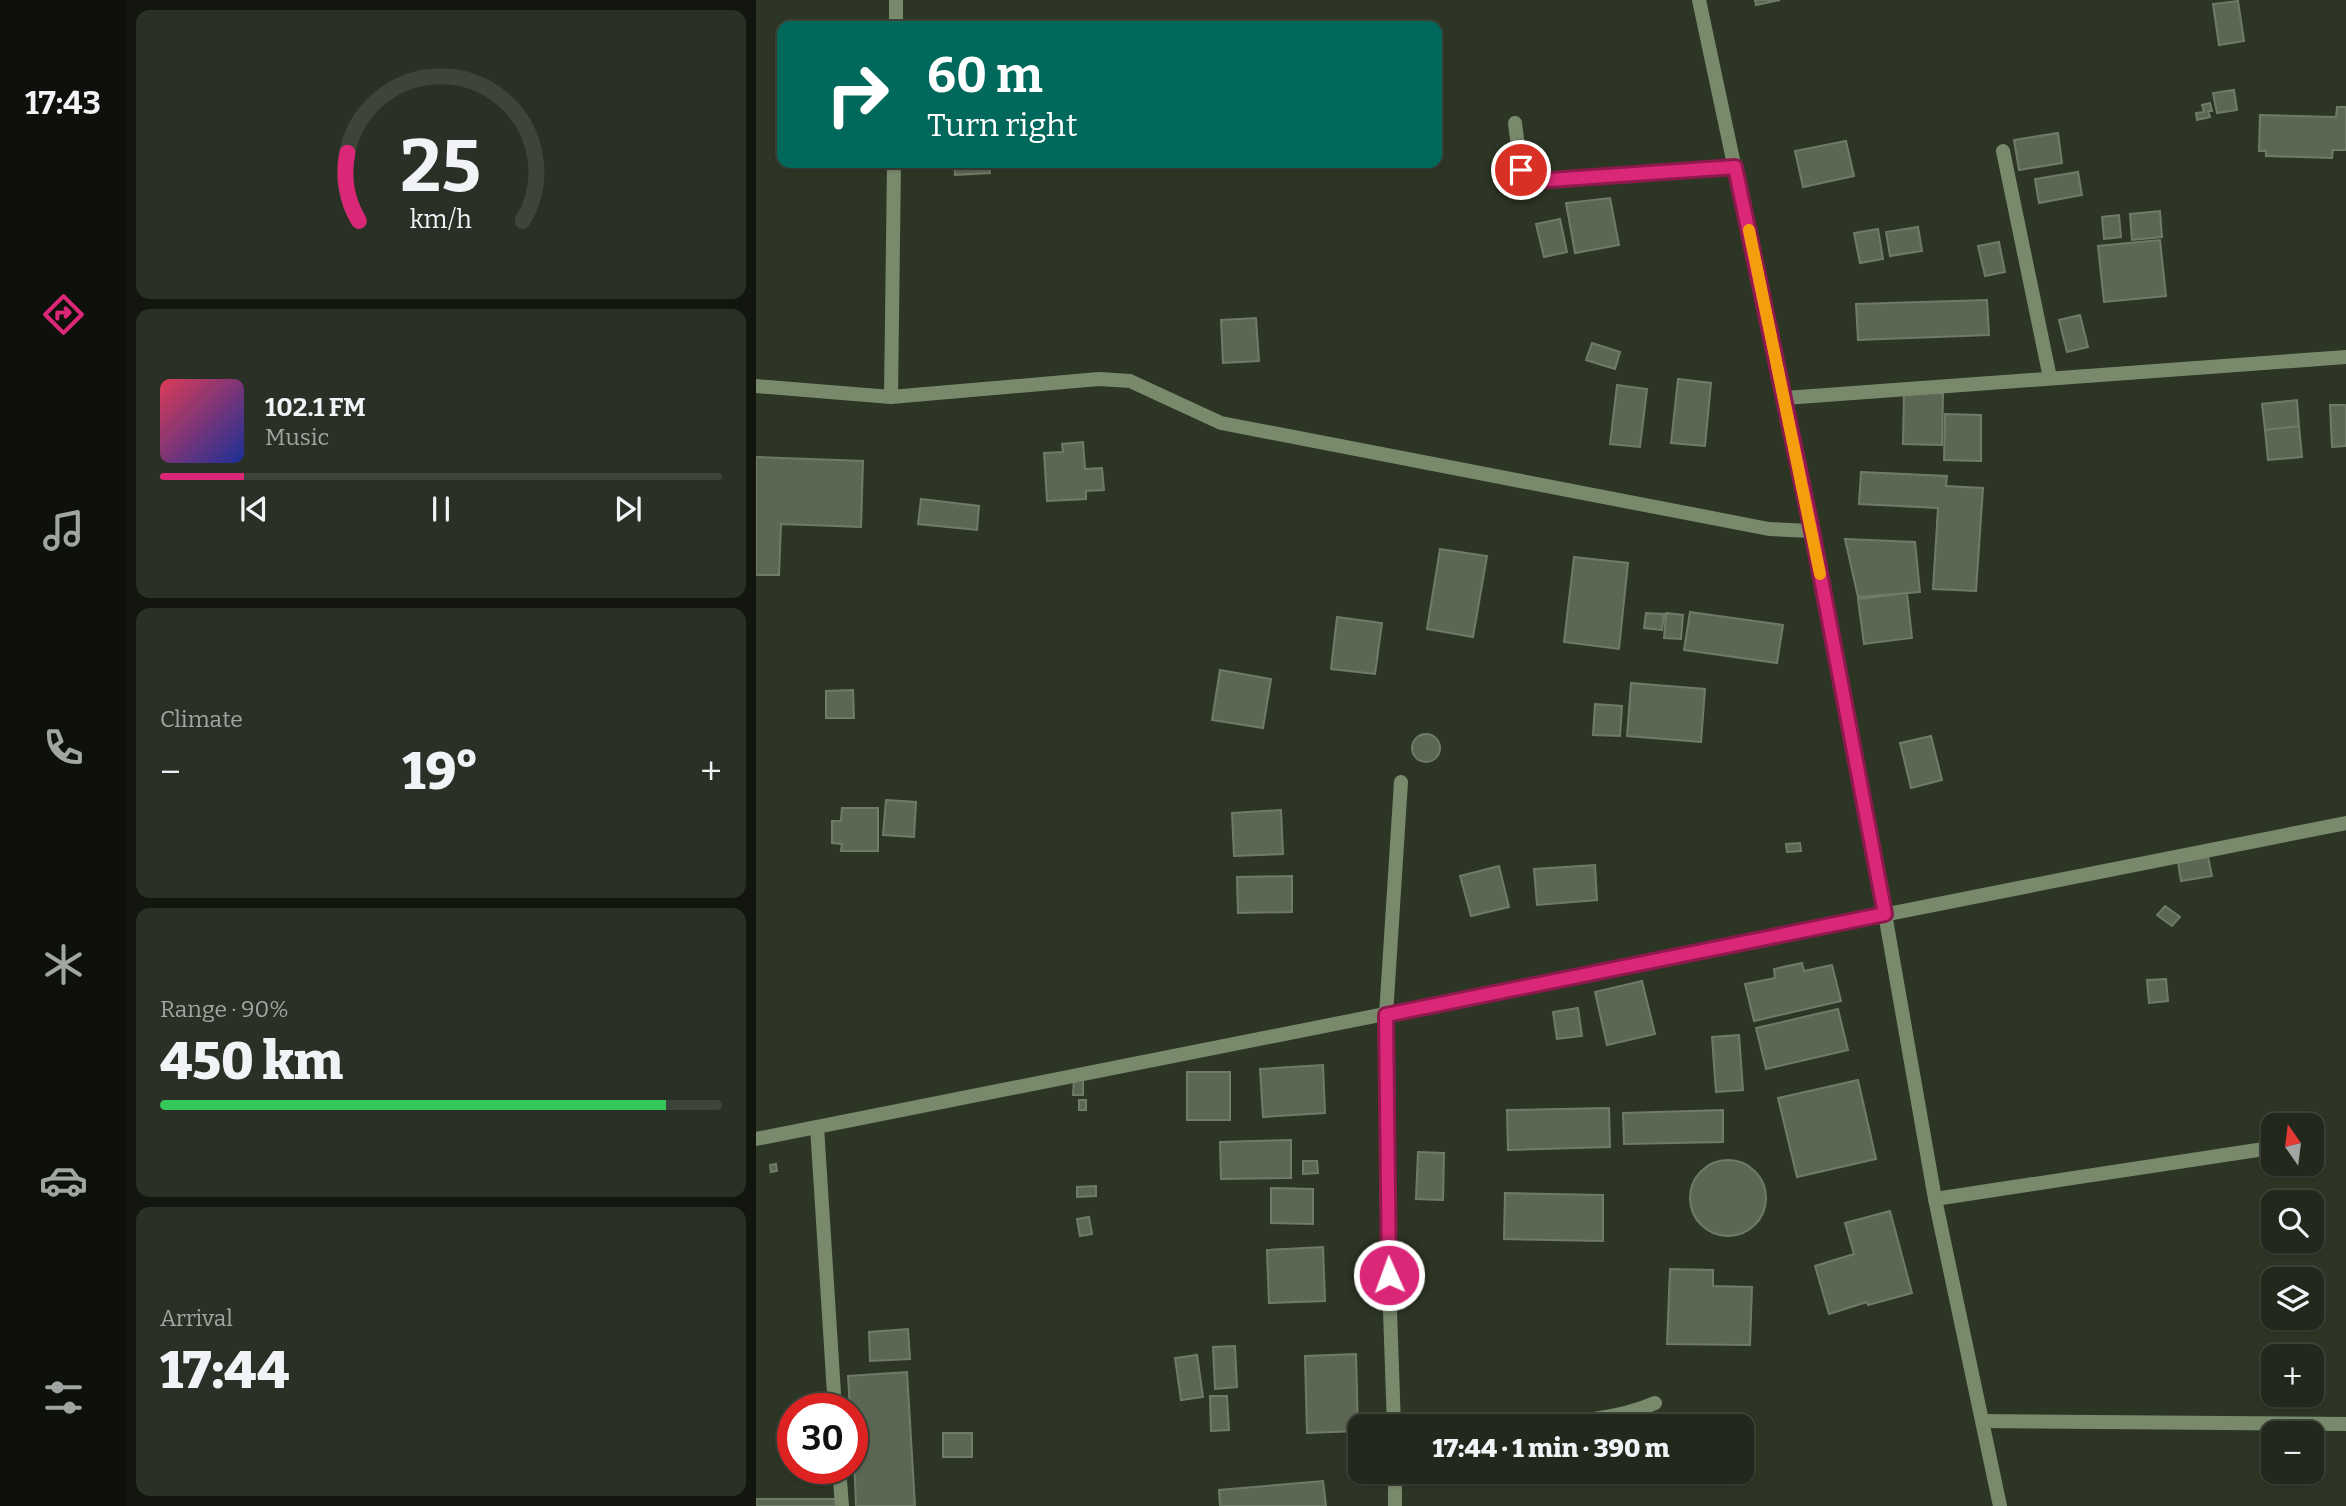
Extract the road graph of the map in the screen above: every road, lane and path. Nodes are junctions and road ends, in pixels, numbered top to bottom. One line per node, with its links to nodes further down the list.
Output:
1 (896, 0): 3 (street)
2 (1699, 0): 6 (street)
3 (896, 21)
4 (1515, 123): 6 (street)
5 (2003, 152): 9 (street)
6 (1735, 167): 12 (street)
7 (894, 168): 11 (street)
8 (2346, 356): 9 (street)
9 (2050, 378): 12 (street)
10 (756, 386): 11 (street)
11 (891, 397): 13 (street)
12 (1784, 398): 13 (street)
13 (1812, 531): 16 (street)
14 (1401, 782): 17 (street)
15 (2346, 823): 16 (street)
16 (1885, 914): 17 (street); 21 (street)
17 (1386, 1015): 18 (street); 24 (street)
18 (817, 1127): 19 (street); 22 (street)
19 (756, 1139)
20 (2261, 1149): 21 (street)
21 (1935, 1199): 26 (street)
22 (834, 1393)
23 (1655, 1403): 25 (street)
24 (1394, 1414)
25 (1621, 1414)
26 (1983, 1421): 27 (street); 32 (street)
27 (2346, 1424)
28 (840, 1484): 30 (street)
29 (1395, 1484): 31 (street)
30 (842, 1506)
31 (1395, 1506)
32 (2000, 1506)

